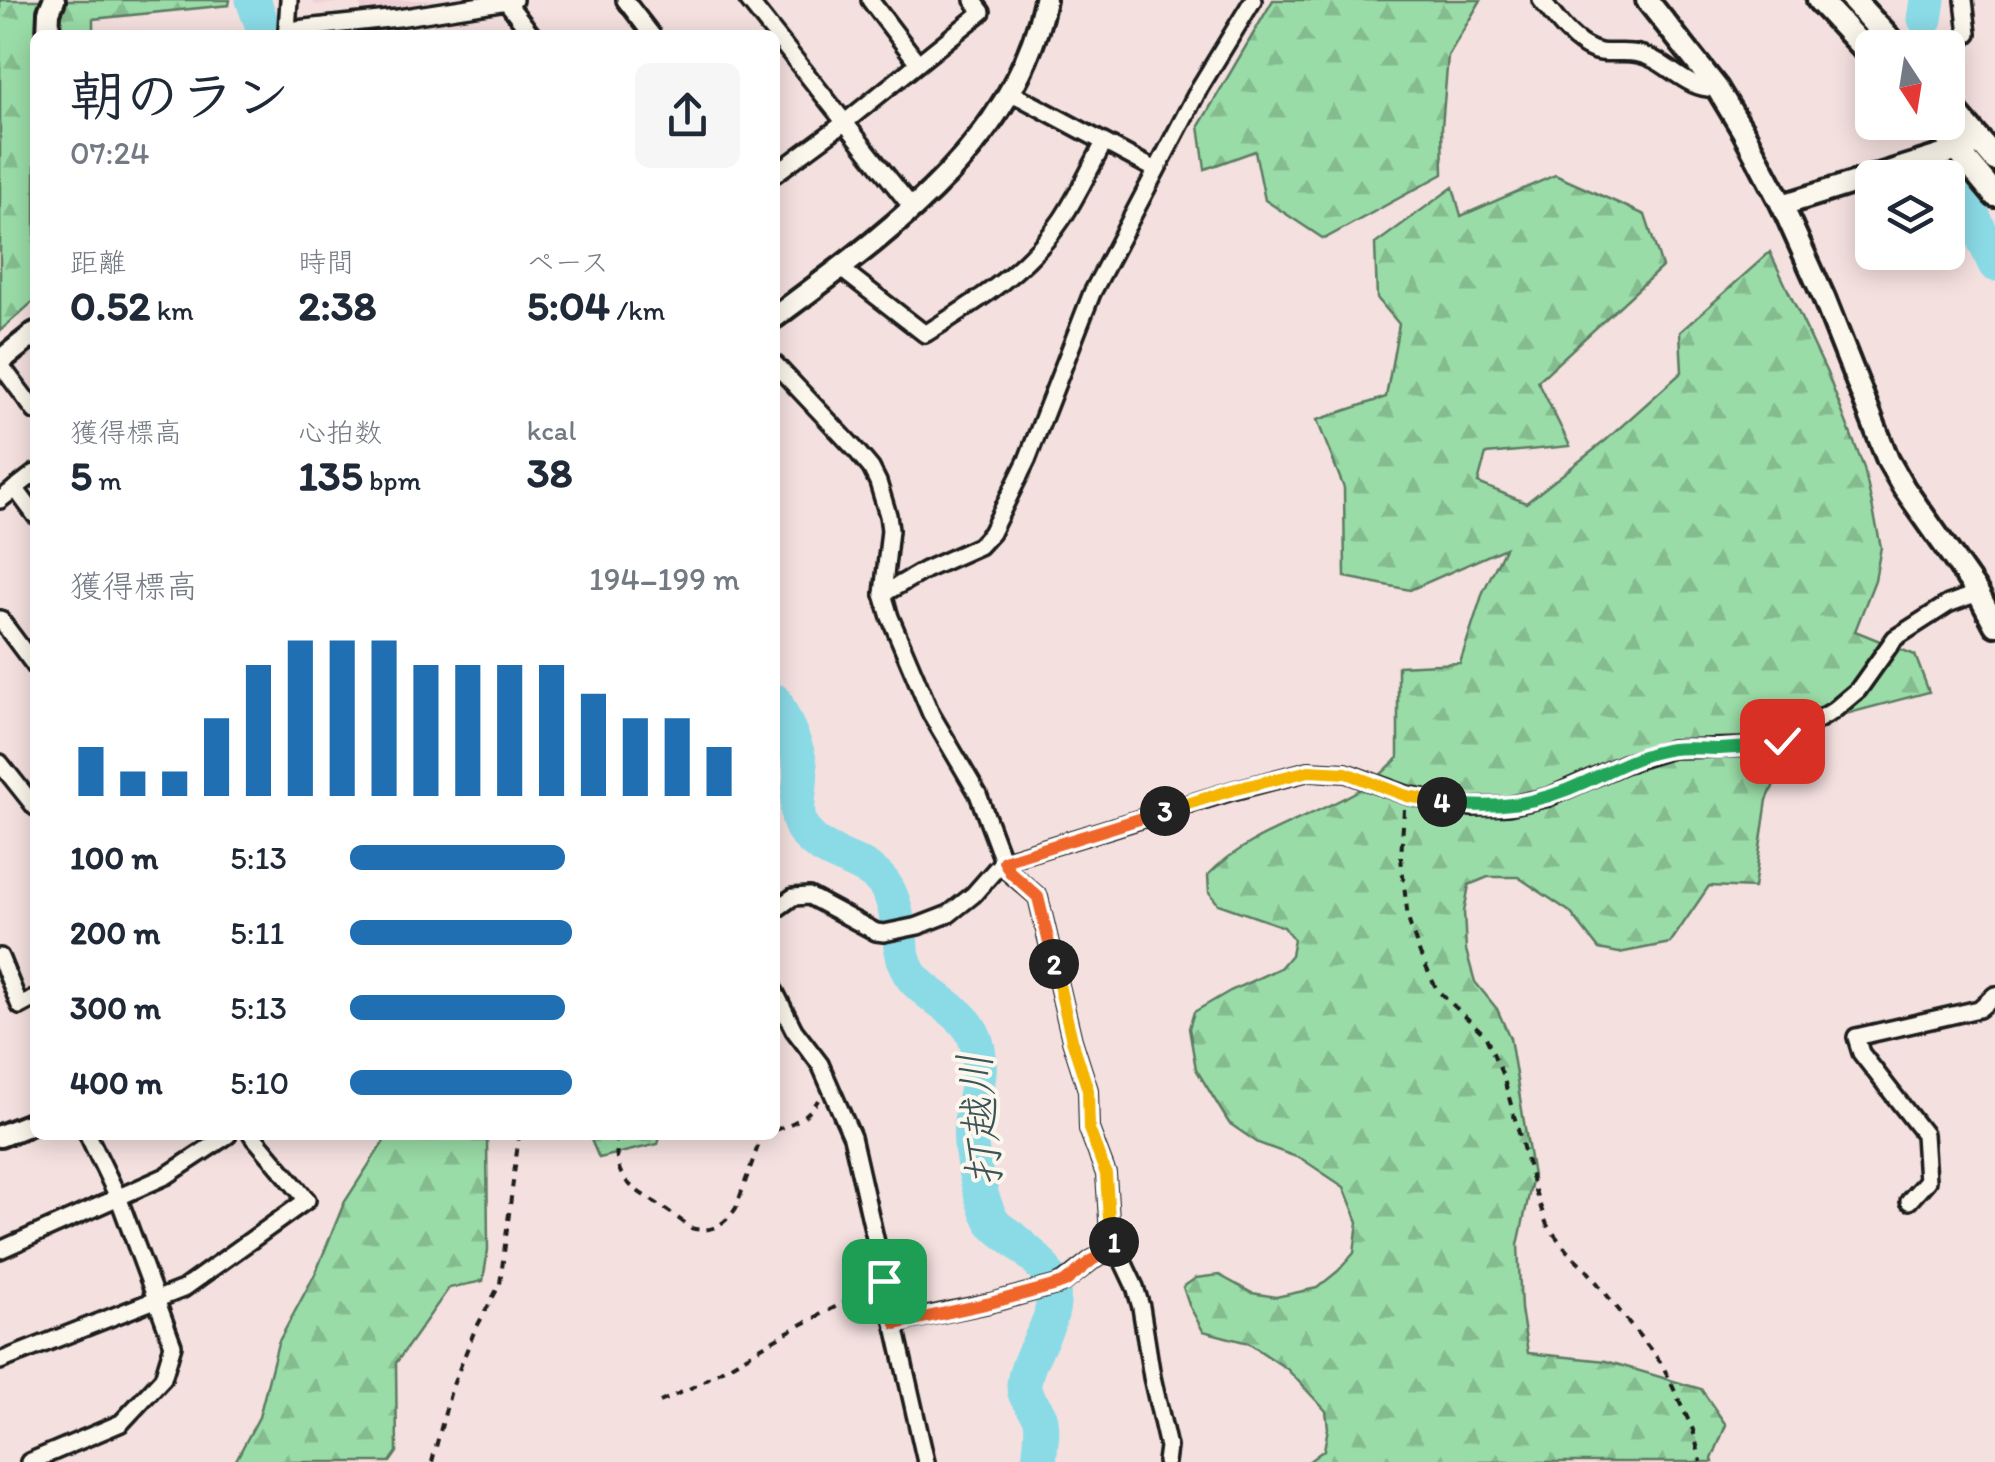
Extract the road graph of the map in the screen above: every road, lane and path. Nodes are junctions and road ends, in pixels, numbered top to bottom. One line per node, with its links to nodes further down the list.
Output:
1 (54, 0): 17 (street)
2 (289, 0): 18 (street)
3 (514, 0): 15 (street)
4 (626, 0): 22 (street)
5 (748, 0): 23 (street)
6 (870, 0): 28 (street)
7 (972, 0): 28 (street)
8 (1045, 0): 30 (street)
9 (1253, 0): 36 (street)
10 (1541, 0): 29 (street)
11 (1647, 0): 29 (street)
12 (1820, 0): 26 (main road)
13 (1853, 0): 24 (main road)
14 (1964, 0): 25 (street)
15 (506, 1): 16 (street); 21 (street)
16 (398, 18): 19 (street); 20 (street)
17 (48, 30)
18 (289, 30)
19 (311, 30)
20 (407, 30)
21 (528, 30)
22 (648, 30)
23 (771, 30)
24 (1880, 30)
25 (1965, 37)
26 (1855, 38)
27 (780, 41): 31 (street)
28 (918, 63): 31 (street)
29 (1717, 88): 38 (street)
30 (1010, 92): 33 (street); 39 (street)
31 (844, 123): 35 (street); 39 (street)
32 (1965, 128): 34 (main road)
33 (1104, 143): 36 (street); 40 (street)
34 (1980, 150): 37 (main road); 38 (street)
35 (780, 170)
36 (1156, 170): 51 (street)
37 (1995, 194)
38 (1782, 204): 50 (street)
39 (914, 210): 40 (street)
40 (840, 268): 41 (street)
41 (780, 314)
42 (30, 337): 43 (street)
43 (0, 362): 45 (street)
44 (780, 369): 51 (street)
45 (30, 404)
46 (30, 476): 47 (street)
47 (15, 488): 48 (street); 49 (street)
48 (0, 500)
49 (30, 508)
50 (1978, 593): 53 (street); 56 (street)
51 (883, 594): 58 (street)
52 (0, 619): 54 (street)
53 (1995, 625)
54 (30, 659)
55 (0, 763): 57 (street)
56 (1407, 796): 58 (street); 87 (path)
57 (30, 800)
58 (1004, 861): 59 (street); 76 (street)
59 (780, 906)
60 (0, 956): 62 (street)
61 (1995, 995): 75 (street)
62 (30, 1001)
63 (780, 1002): 64 (street)
64 (827, 1083): 66 (path); 78 (street)
65 (30, 1124): 67 (street)
66 (780, 1128)
67 (0, 1136)
68 (90, 1140): 74 (street)
69 (220, 1140): 74 (street)
70 (256, 1140): 79 (street)
71 (518, 1140): 84 (path)
72 (616, 1140): 73 (path)
73 (761, 1140)
74 (119, 1199): 77 (street); 79 (street)
75 (1910, 1201)
76 (1116, 1248): 80 (street); 86 (street)
77 (0, 1250)
78 (884, 1281): 80 (street); 82 (path)
79 (156, 1300): 81 (street); 83 (street)
80 (896, 1324): 85 (street)
81 (0, 1361)
82 (660, 1402)
83 (29, 1462)
84 (432, 1462)
85 (926, 1462)
86 (1166, 1462)
87 (1701, 1462)

